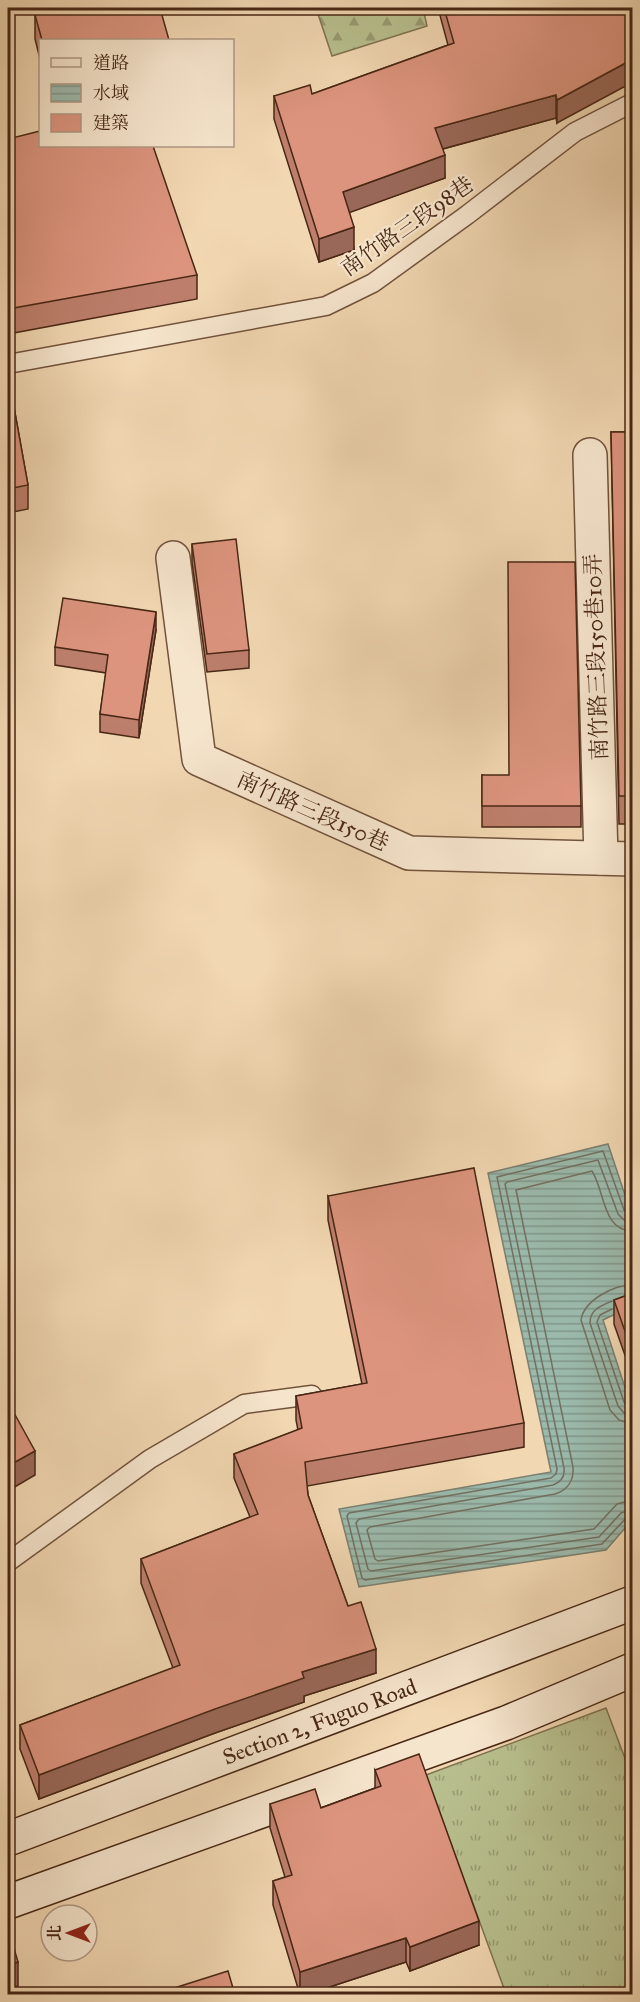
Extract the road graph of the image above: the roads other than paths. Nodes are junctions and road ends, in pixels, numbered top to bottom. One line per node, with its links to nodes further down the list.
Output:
1 (633, 103): 2 (lane, 南竹路三段98巷)
2 (8, 364)
3 (590, 455): 5 (street, 南竹路三段150巷10弄)
4 (173, 558): 5 (street, 南竹路三段150巷)
5 (617, 859)
6 (312, 1395): 7 (lane)
7 (8, 1562)
8 (633, 1603): 10 (street, Section 2, Fuguo Road)
9 (633, 1670): 11 (street)
10 (8, 1839)
11 (8, 1902)

